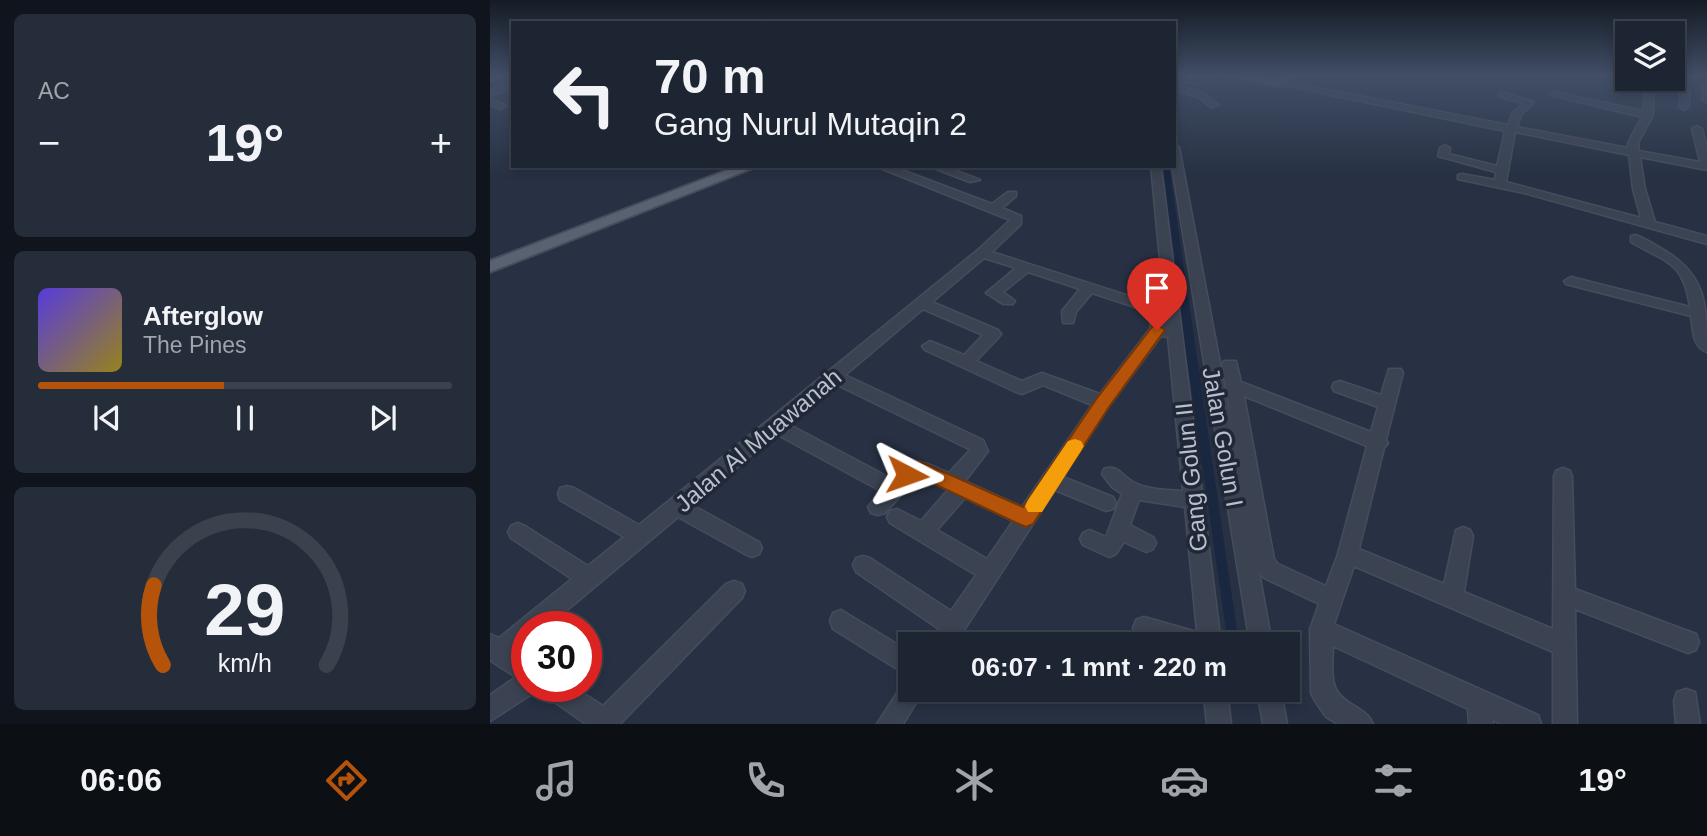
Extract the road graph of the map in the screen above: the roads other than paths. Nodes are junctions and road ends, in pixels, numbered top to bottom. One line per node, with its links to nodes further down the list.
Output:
1 (1423, 109): 7 (street)
2 (1430, 109): 7 (street)
3 (1522, 109): 7 (street)
4 (1619, 109): 6 (street)
5 (1648, 109): 6 (street)
6 (1648, 115): 10 (street)
7 (1513, 126): 10 (street); 18 (street)
8 (1697, 129): 12 (street)
9 (1445, 148): 18 (street)
10 (1636, 150): 12 (street); 24 (street)
11 (1176, 160): 38 (street, Jalan Golun I)
12 (1706, 165)
13 (735, 168): 28 (main road)
14 (746, 168): 29 (main road)
15 (886, 168): 23 (street)
16 (939, 168): 20 (street)
17 (1156, 168): 37 (street, Gang Golun II)
18 (1501, 170): 21 (street)
19 (1462, 177): 21 (street)
20 (974, 180)
21 (1500, 184): 24 (street)
22 (1012, 194): 23 (street)
23 (993, 209): 27 (street, Jalan Al Muawanah)
24 (1649, 223): 26 (street)
25 (1636, 239): 35 (street)
26 (1707, 240)
27 (983, 252): 30 (street); 34 (street, Jalan Al Muawanah)
28 (490, 262)
29 (490, 267)
30 (1024, 269): 32 (street); 33 (street)
31 (1571, 281): 35 (street)
32 (1088, 289): 36 (street); 37 (street)
33 (1008, 301)
34 (922, 303): 41 (street); 44 (street, Jalan Al Muawanah)
35 (1701, 314): 40 (street)
36 (1068, 320)
37 (1170, 324): 38 (street); 47 (street); 58 (street, Gang Golun II)
38 (1201, 327): 88 (street, Jalan Golun I)
39 (930, 346): 41 (street)
40 (1707, 346)
41 (966, 362): 47 (street)
42 (1230, 365): 45 (street)
43 (1395, 373): 48 (street)
44 (833, 376): 49 (street, Jalan Al Muawanah); 54 (street)
45 (1234, 386): 50 (street); 79 (street)
46 (1340, 387): 48 (street)
47 (1103, 402): 53 (street)
48 (1387, 404): 50 (street)
49 (775, 425): 55 (street); 60 (street, Jalan Al Muawanah)
50 (1379, 443): 72 (street)
51 (1111, 474): 56 (street)
52 (1563, 476): 77 (street)
53 (1053, 481): 59 (street); 63 (street)
54 (957, 486): 55 (street); 63 (street); 66 (street)
55 (895, 489): 61 (street)
56 (1133, 491): 58 (street); 64 (street)
57 (567, 494): 68 (street)
58 (1193, 500): 87 (street, Gang Golun II)
59 (1106, 503)
60 (678, 507): 68 (street, Jalan Al Muawanah); 71 (street)
61 (878, 507)
62 (897, 517): 66 (street)
63 (1026, 518): 74 (street)
64 (1120, 530): 69 (street); 70 (street)
65 (517, 532): 75 (street)
66 (923, 532): 74 (street)
67 (1463, 536): 78 (street)
68 (642, 537): 75 (street, Jalan Al Muawanah)
69 (1090, 539)
70 (1146, 543)
71 (752, 548)
72 (1348, 554): 78 (street); 79 (street)
73 (863, 565): 84 (street)
74 (990, 572): 85 (street)
75 (590, 579): 80 (street, Jalan Al Muawanah)
76 (734, 591): 102 (street)
77 (1564, 595): 90 (street); 91 (street)
78 (1452, 597): 91 (street)
79 (1332, 599): 83 (street)
80 (551, 611)
81 (841, 621): 93 (street)
82 (1144, 628): 86 (street)
83 (1321, 629): 101 (street); 106 (street)
84 (944, 632)
85 (950, 632)
86 (1158, 632)
87 (1209, 632)
88 (1259, 632)
89 (511, 640): 92 (street)
90 (1688, 642)
91 (1564, 645): 108 (street)
92 (494, 649): 94 (street)
93 (898, 657)
94 (511, 660)
95 (511, 695): 100 (street)
96 (575, 702): 102 (street)
97 (904, 702): 103 (street)
98 (1216, 702): 104 (street)
99 (1271, 702): 105 (street)
100 (490, 709)
101 (1480, 713): 107 (street)
102 (606, 723)
103 (888, 724)
104 (1219, 724)
105 (1275, 724)
106 (1362, 724)
107 (1528, 724)
108 (1565, 724)

